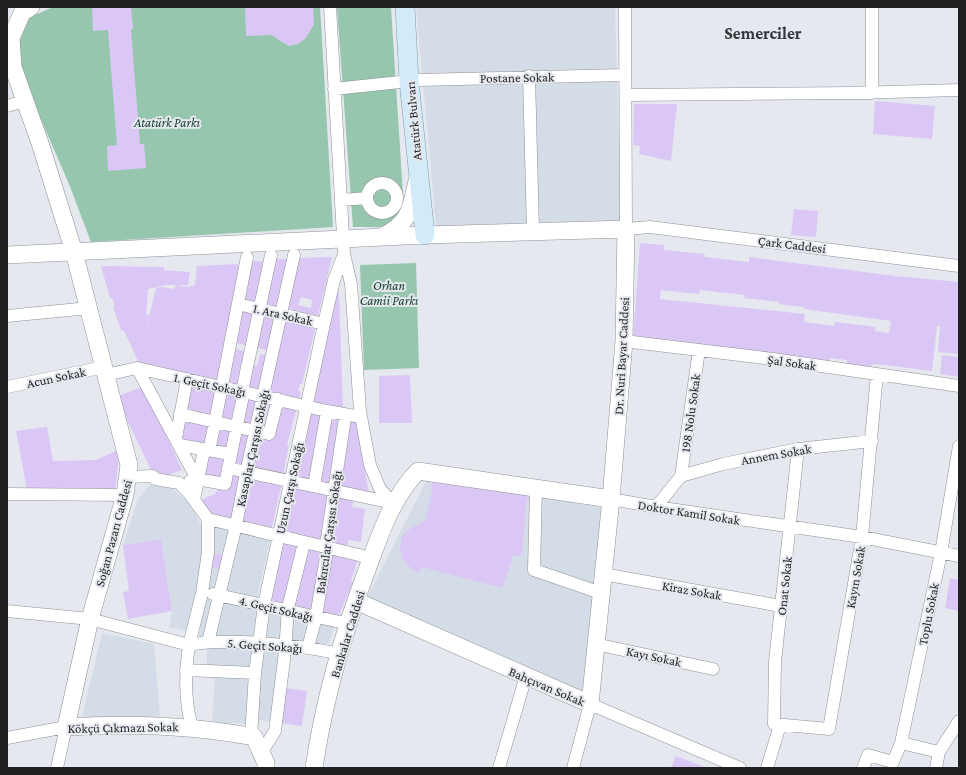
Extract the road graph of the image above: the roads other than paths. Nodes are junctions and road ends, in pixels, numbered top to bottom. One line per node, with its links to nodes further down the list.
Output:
1 (31, 7): 13 (main road, Soğan Pazarı Caddesi)
2 (330, 7): 9 (street)
3 (405, 7): 8 (main road, Atatürk Bulvarı)
4 (626, 7): 6 (street, Dr. Nuri Bayar Caddesi)
5 (872, 7): 11 (street)
6 (625, 75): 7 (street, Postane Sokak); 12 (street, Dr. Nuri Bayar Caddesi)
7 (529, 76): 8 (street, Postane Sokak); 19 (street)
8 (410, 81): 9 (street, Postane Sokak); 15 (main road, Atatürk Bulvarı)
9 (334, 89): 17 (street)
10 (959, 90): 11 (street)
11 (872, 93): 12 (street)
12 (626, 96): 18 (street, Dr. Nuri Bayar Caddesi)
13 (25, 101): 14 (street); 23 (main road, Soğan Pazarı Caddesi)
14 (7, 106)
15 (418, 173): 20 (main road, Atatürk Bulvarı); 21 (main road)
16 (367, 198): 17 (street)
17 (342, 200): 22 (street)
18 (626, 229): 19 (main road); 28 (street, Çark Caddesi); 35 (main road, Dr. Nuri Bayar Caddesi)
19 (533, 231): 20 (main road)
20 (425, 235): 21 (main road)
21 (381, 237): 22 (main road)
22 (344, 246): 23 (main road); 34 (street, Uzun Çarşı Sokağı); 51 (street)
23 (74, 252): 24 (main road); 30 (main road, Soğan Pazarı Caddesi)
24 (7, 255)
25 (271, 255): 31 (street)
26 (294, 255): 32 (street, Kasaplar Çarşısı Sokağı)
27 (247, 257): 41 (street)
28 (959, 266)
29 (242, 305): 31 (street, 1. Ara Sokak)
30 (89, 308): 33 (street); 38 (main road, Soğan Pazarı Caddesi)
31 (260, 310): 32 (street, 1. Ara Sokak); 44 (street)
32 (281, 314): 34 (street, 1. Ara Sokak); 45 (street, Kasaplar Çarşısı Sokağı)
33 (7, 316)
34 (324, 324): 47 (street, Uzun Çarşı Sokağı)
35 (624, 341): 36 (street, Şal Sokak); 74 (main road, Dr. Nuri Bayar Caddesi)
36 (699, 350): 39 (street, Şal Sokak); 64 (street, 198 Nolu Sokak)
37 (138, 368): 38 (street, 1. Geçit Sokağı); 40 (street, 1. Geçit Sokağı); 56 (street)
38 (105, 371): 43 (street, Acun Sokak); 65 (main road, Soğan Pazarı Caddesi)
39 (877, 374): 42 (street, Şal Sokak); 55 (street, Kayın Sokak)
40 (187, 379): 41 (street, 1. Geçit Sokağı); 49 (street)
41 (223, 386): 44 (street, 1. Geçit Sokağı); 52 (street)
42 (959, 386)
43 (7, 387)
44 (243, 391): 45 (street, 1. Geçit Sokağı); 53 (street)
45 (263, 396): 46 (street, 1. Geçit Sokağı); 54 (street, Kasaplar Çarşısı Sokağı)
46 (278, 399): 47 (street, 1. Geçit Sokağı); 54 (street)
47 (306, 406): 48 (street, 1. Geçit Sokağı); 67 (street, Uzun Çarşı Sokağı)
48 (327, 411): 50 (street, 1. Geçit Sokağı); 69 (street)
49 (180, 414): 52 (street); 56 (street)
50 (348, 416): 51 (street, 1. Geçit Sokağı); 71 (street, Bakırcılar Çarşısı Sokağı)
51 (361, 417): 76 (street)
52 (215, 422): 53 (street); 58 (street)
53 (236, 427): 54 (street); 60 (street)
54 (255, 431): 63 (street, Kasaplar Çarşısı Sokağı)
55 (872, 441): 59 (street, Annem Sokak); 82 (street, Kayın Sokak)
56 (178, 442): 58 (street); 66 (street)
57 (959, 446): 85 (street, Toplu Sokak)
58 (208, 449): 60 (street); 66 (street)
59 (798, 449): 64 (street, Annem Sokak); 80 (street, Onat Sokak)
60 (230, 454): 61 (street)
61 (228, 468): 63 (street); 66 (street)
62 (418, 471): 70 (main road, Doktor Kamil Sokak); 76 (main road, Bankalar Caddesi)
63 (246, 472): 67 (street); 79 (street, Kasaplar Çarşısı Sokağı)
64 (681, 476): 77 (street)
65 (128, 477): 68 (street); 73 (main road, Soğan Pazarı Caddesi)
66 (197, 479): 68 (street); 75 (street)
67 (290, 481): 69 (street); 81 (street, Uzun Çarşı Sokağı)
68 (179, 483): 75 (street)
69 (314, 486): 71 (street)
70 (536, 488): 74 (main road, Doktor Kamil Sokak); 90 (street)
71 (335, 490): 76 (street); 84 (street, Bakırcılar Çarşısı Sokağı)
72 (7, 494): 73 (street)
73 (124, 495): 98 (main road, Soğan Pazarı Caddesi)
74 (611, 499): 77 (street, Doktor Kamil Sokak); 88 (main road, Dr. Nuri Bayar Caddesi)
75 (194, 500): 78 (street)
76 (393, 503): 87 (main road, Bankalar Caddesi)
77 (656, 507): 80 (street, Doktor Kamil Sokak)
78 (208, 519): 79 (street); 89 (street)
79 (236, 525): 81 (street); 91 (street, Kasaplar Çarşısı Sokağı)
80 (790, 527): 82 (street, Doktor Kamil Sokak); 94 (street, Onat Sokak)
81 (278, 536): 83 (street); 93 (street, Uzun Çarşı Sokağı)
82 (862, 537): 85 (street, Doktor Kamil Sokak); 113 (street, Kayın Sokak)
83 (304, 543): 84 (street); 96 (street)
84 (327, 548): 87 (street); 97 (street, Bakırcılar Çarşısı Sokağı)
85 (941, 552): 86 (street, Doktor Kamil Sokak); 118 (street, Toplu Sokak)
86 (959, 556)
87 (371, 559): 92 (main road, Bankalar Caddesi)
88 (602, 574): 90 (main road, Dr. Nuri Bayar Caddesi); 94 (street, Kiraz Sokak)
89 (202, 593): 91 (street, 4. Geçit Sokağı); 103 (street)
90 (601, 593): 102 (main road, Dr. Nuri Bayar Caddesi)
91 (220, 595): 93 (street, 4. Geçit Sokağı); 100 (street, Kasaplar Çarşısı Sokağı)
92 (356, 601): 99 (main road, Bankalar Caddesi); 110 (main road, Bahçıvan Sokak)
93 (264, 605): 96 (street, 4. Geçit Sokağı); 101 (street, Uzun Çarşı Sokağı)
94 (781, 606): 113 (street, Onat Sokak)
95 (7, 611): 98 (street)
96 (288, 611): 97 (street, 4. Geçit Sokağı); 104 (street)
97 (316, 617): 99 (street, 4. Geçit Sokağı); 105 (street, Bakırcılar Çarşısı Sokağı)
98 (90, 619): 103 (street); 114 (main road, Soğan Pazarı Caddesi)
99 (347, 629): 106 (main road, Bankalar Caddesi)
100 (208, 642): 101 (street, 5. Geçit Sokağı); 103 (street, 5. Geçit Sokağı)
101 (258, 644): 104 (street, 5. Geçit Sokağı); 109 (street, Uzun Çarşı Sokağı)
102 (596, 644): 107 (street, Kayı Sokak); 111 (main road, Dr. Nuri Bayar Caddesi)
103 (189, 645): 108 (street)
104 (286, 646): 105 (street, 5. Geçit Sokağı); 120 (street)
105 (308, 648): 106 (street, 5. Geçit Sokağı)
106 (340, 654): 122 (main road, Bankalar Caddesi)
107 (713, 669)
108 (186, 670): 109 (street); 115 (street)
109 (255, 673): 116 (street, Uzun Çarşı Sokağı)
110 (526, 676): 111 (main road, Bahçıvan Sokak); 123 (street)
111 (590, 704): 124 (street); 125 (street, Bahçıvan Sokak)
112 (959, 721): 119 (street)
113 (777, 724): 126 (street)
114 (66, 727): 115 (main road, Kökçü Çıkmazı Sokak); 117 (street, Kökçü Çıkmazı Sokak); 121 (street, Soğan Pazarı Caddesi)
115 (192, 727): 116 (main road, Kökçü Çıkmazı Sokak)
116 (251, 731): 120 (main road)
117 (7, 738)
118 (901, 743): 119 (street); 127 (street, Toplu Sokak)
119 (939, 752): 128 (street)
120 (264, 760)
121 (57, 768)
122 (314, 768)
123 (499, 768)
124 (573, 768)
125 (740, 768)
126 (767, 768)
127 (863, 768)
128 (936, 768)

